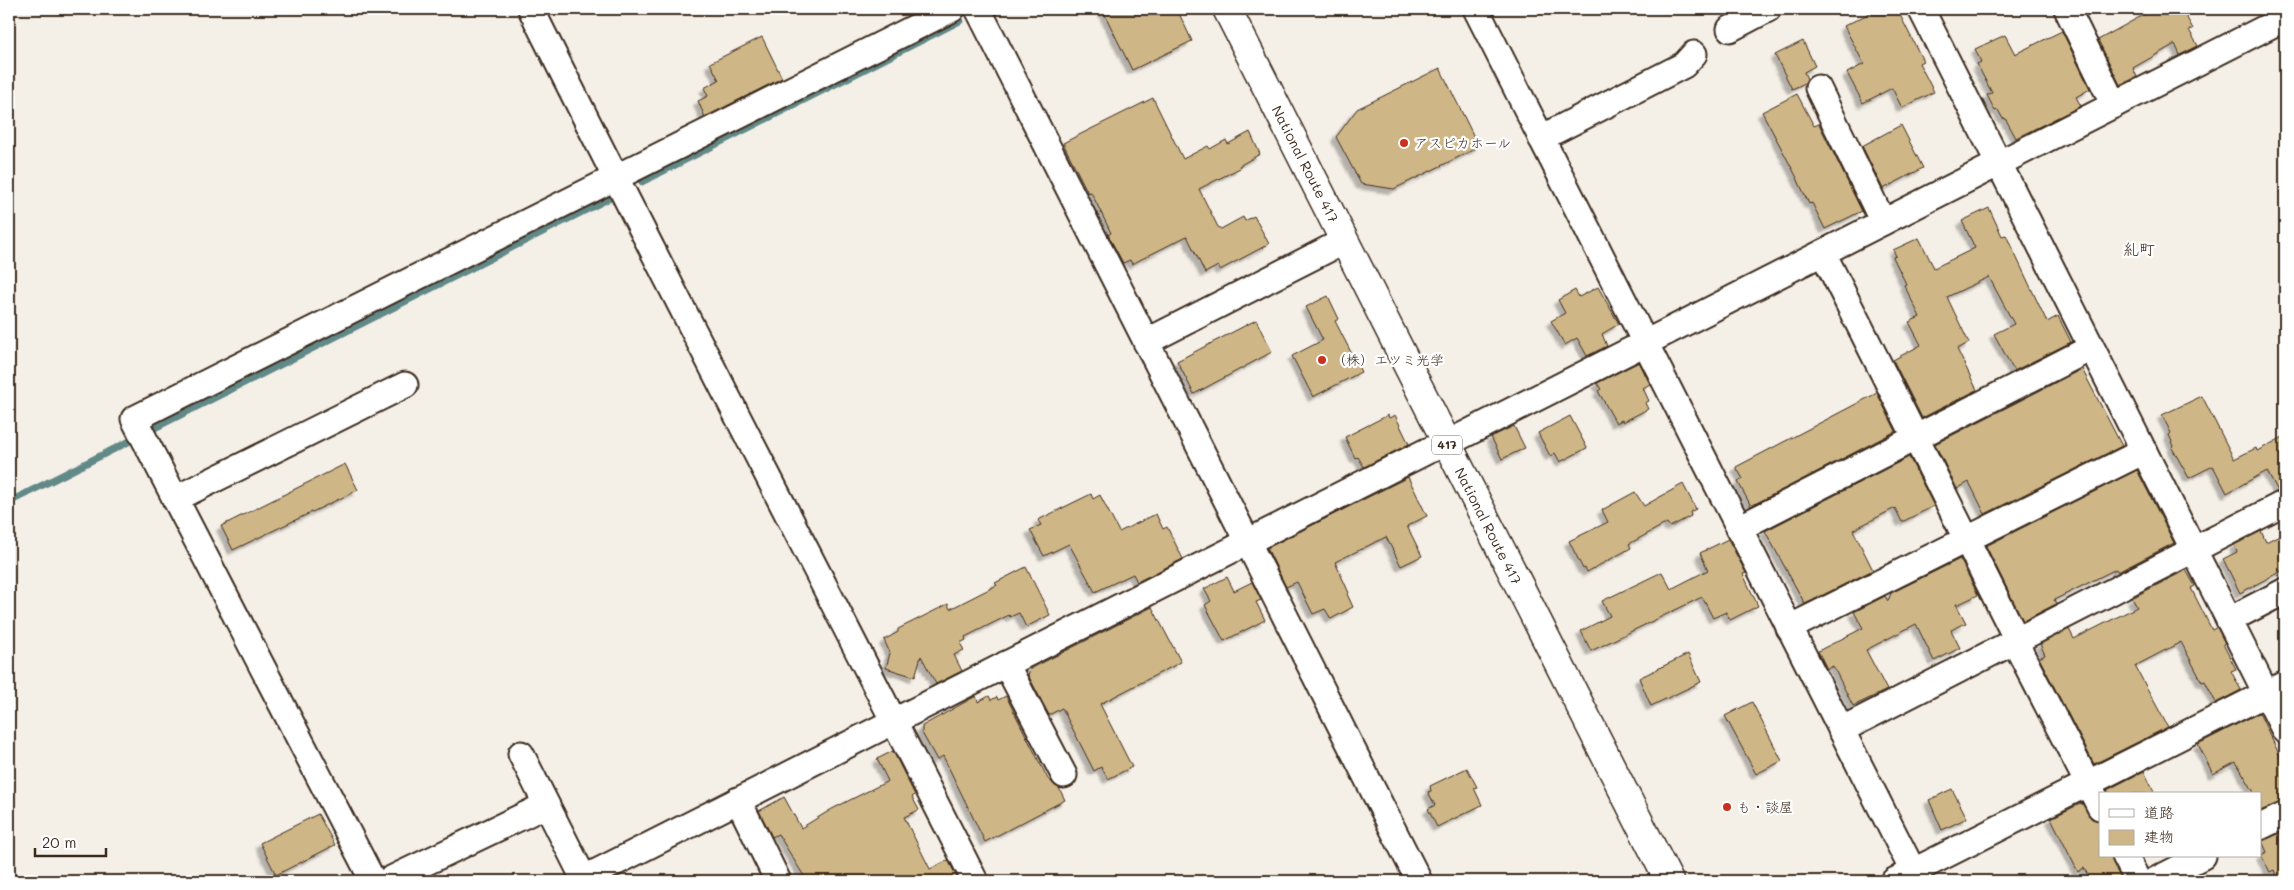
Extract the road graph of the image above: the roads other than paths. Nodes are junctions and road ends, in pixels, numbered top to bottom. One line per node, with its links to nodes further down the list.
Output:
1 (530, 9): 16 (street)
2 (952, 9): 16 (street)
3 (978, 9): 20 (street)
4 (1227, 9): 18 (highway, National Route 417 / 417)
5 (1476, 9): 14 (street)
6 (1768, 9): 10 (street)
7 (1921, 9): 15 (street)
8 (2067, 9): 13 (street)
9 (2285, 18): 13 (street)
10 (1730, 28)
11 (1694, 54): 14 (street)
12 (1818, 88): 17 (street)
13 (2114, 105): 15 (street)
14 (1541, 138): 21 (street)
15 (1998, 162): 17 (street); 22 (street)
16 (614, 178): 27 (street); 39 (street)
17 (1883, 222): 19 (street)
18 (1344, 241): 20 (street); 25 (highway, National Route 417 / 417)
19 (1823, 253): 21 (street); 24 (street)
20 (1146, 342): 31 (street)
21 (1646, 344): 25 (street); 29 (street)
22 (2091, 348): 24 (street); 26 (street)
23 (405, 385): 27 (street)
24 (1914, 437): 29 (street); 30 (street)
25 (1446, 444): 31 (street); 59 (highway, National Route 417 / 417)
26 (2144, 451): 30 (street); 32 (street)
27 (176, 499): 54 (street)
28 (2285, 502): 32 (street)
29 (1739, 528): 35 (street)
30 (1966, 540): 35 (street); 36 (street)
31 (1247, 542): 37 (street); 58 (street)
32 (2193, 549): 34 (street); 36 (street)
33 (2285, 591): 34 (street)
34 (2229, 620): 38 (street)
35 (1789, 628): 40 (street)
36 (2017, 640): 40 (street); 44 (street)
37 (1006, 664): 39 (street); 43 (street)
38 (2276, 689): 41 (street); 44 (street)
39 (894, 721): 45 (street); 57 (street)
40 (1842, 730): 52 (street)
41 (2285, 731)
42 (521, 754): 46 (street)
43 (1064, 775)
44 (2088, 783): 47 (street); 52 (street)
45 (738, 800): 53 (street); 56 (street)
46 (546, 804): 53 (street); 55 (street)
47 (2099, 805)
48 (2285, 815): 49 (street)
49 (2262, 826)
50 (2126, 858): 60 (street)
51 (2199, 858): 61 (street)
52 (1908, 878)
53 (581, 880)
54 (373, 881)
55 (387, 881)
56 (778, 881)
57 (974, 881)
58 (1419, 881)
59 (1669, 881)
60 (2138, 881)
61 (2154, 881)

